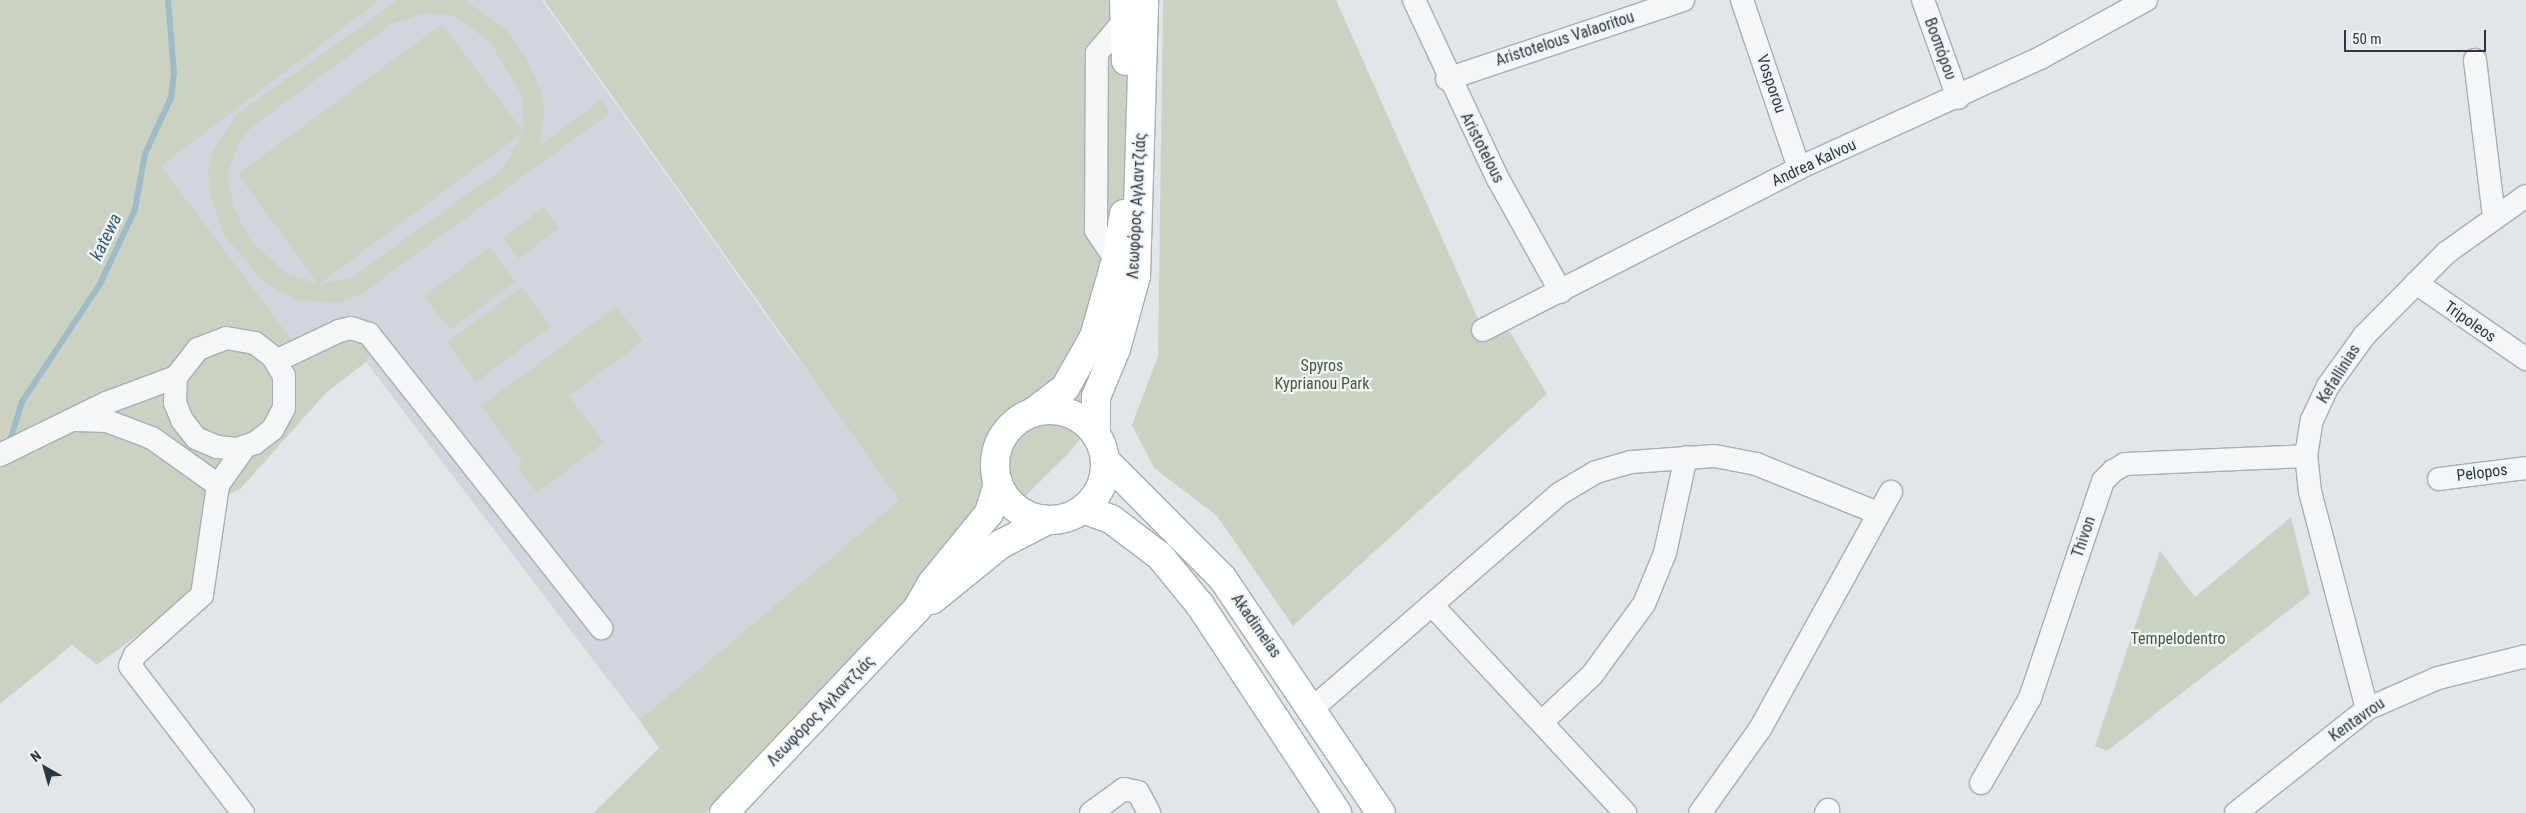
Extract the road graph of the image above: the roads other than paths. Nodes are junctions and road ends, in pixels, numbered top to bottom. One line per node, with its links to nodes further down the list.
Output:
1 (1144, 0): 23 (main road, Λεωφόρος Αγλαντζιάς)
2 (1414, 0): 9 (street, Aristotelous)
3 (1683, 0): 9 (street, Aristotelous Valaoritou)
4 (1742, 0): 11 (street, Vosporou)
5 (1923, 0): 10 (street, Βοσπόρου)
6 (2146, 0): 10 (street, Andrea Kalvou)
7 (1124, 10): 20 (main road, Λεωφόρος Αγλαντζιάς)
8 (2475, 60): 13 (street)
9 (1447, 79): 15 (street, Aristotelous)
10 (1958, 98): 11 (street, Andrea Kalvou)
11 (1799, 168): 15 (street, Andrea Kalvou)
12 (2526, 196): 13 (street, Kefallinias)
13 (2494, 216): 14 (street, Kefallinias)
14 (2416, 283): 17 (street, Tripoleos); 25 (street, Kefallinias)
15 (1561, 292): 16 (street, Andrea Kalvou)
16 (1483, 330)
17 (2526, 359)
18 (276, 361): 19 (street); 22 (street); 37 (street)
19 (176, 377): 21 (street); 22 (street)
20 (1032, 413): 23 (main road); 29 (main road)
21 (68, 420): 24 (street); 30 (street)
22 (245, 447): 30 (street)
23 (1100, 447): 32 (main road); 39 (main road, Akadimeias)
24 (0, 455)
25 (2306, 456): 40 (street, Kefallinias); 42 (street, Thivon)
26 (1686, 457): 33 (street); 35 (street); 41 (street)
27 (2526, 468): 28 (street, Pelopos)
28 (2439, 479)
29 (998, 483): 34 (main road); 36 (main road, Λεωφόρος Αγλαντζιάς)
30 (218, 485): 43 (street)
31 (1891, 492): 33 (street)
32 (1082, 509): 34 (main road); 47 (main road)
33 (1878, 514): 50 (street)
34 (1048, 520): 36 (main road, Λεωφόρος Αγλαντζιάς)
35 (1432, 605): 39 (street); 41 (street)
36 (918, 609): 44 (main road, Λεωφόρος Αγλαντζιάς)
37 (601, 628)
38 (2526, 656): 40 (street, Kentavrou)
39 (1313, 708): 48 (main road, Akadimeias)
40 (2367, 709): 51 (street, Kentavrou)
41 (1543, 721): 49 (street)
42 (1981, 783)
43 (243, 813)
44 (724, 813)
45 (1091, 813): 46 (street)
46 (1149, 813)
47 (1337, 813)
48 (1381, 813)
49 (1625, 813)
50 (1700, 813)
51 (2236, 813)

